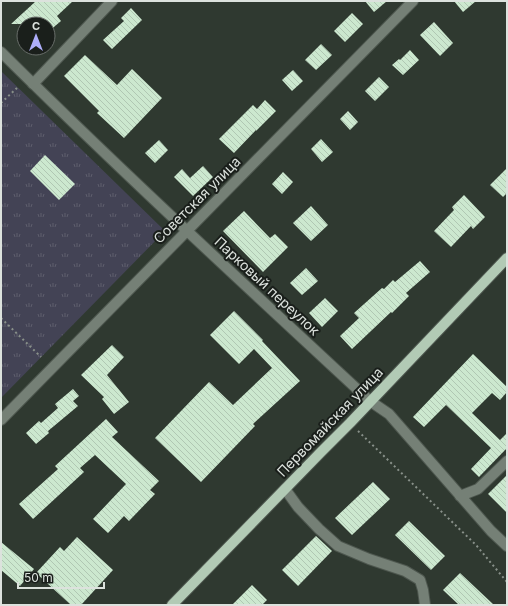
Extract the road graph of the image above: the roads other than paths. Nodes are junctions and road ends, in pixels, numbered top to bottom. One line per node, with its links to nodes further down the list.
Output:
1 (112, 1): 4 (street)
2 (413, 1): 5 (street, Советская улица)
3 (1, 52): 4 (street, Парковый переулок)
4 (33, 84): 5 (street, Парковый переулок)
5 (187, 230): 7 (street, Парковый переулок); 8 (street, Советская улица)
6 (507, 258): 7 (main road, Первомайская улица)
7 (370, 401): 10 (main road, Первомайская улица); 11 (street, Парковый переулок)
8 (1, 420)
9 (507, 461): 11 (street)
10 (285, 489): 13 (main road, Первомайская улица); 14 (street)
11 (460, 496): 12 (street, Парковый переулок)
12 (507, 546)
13 (172, 605)
14 (425, 605)

